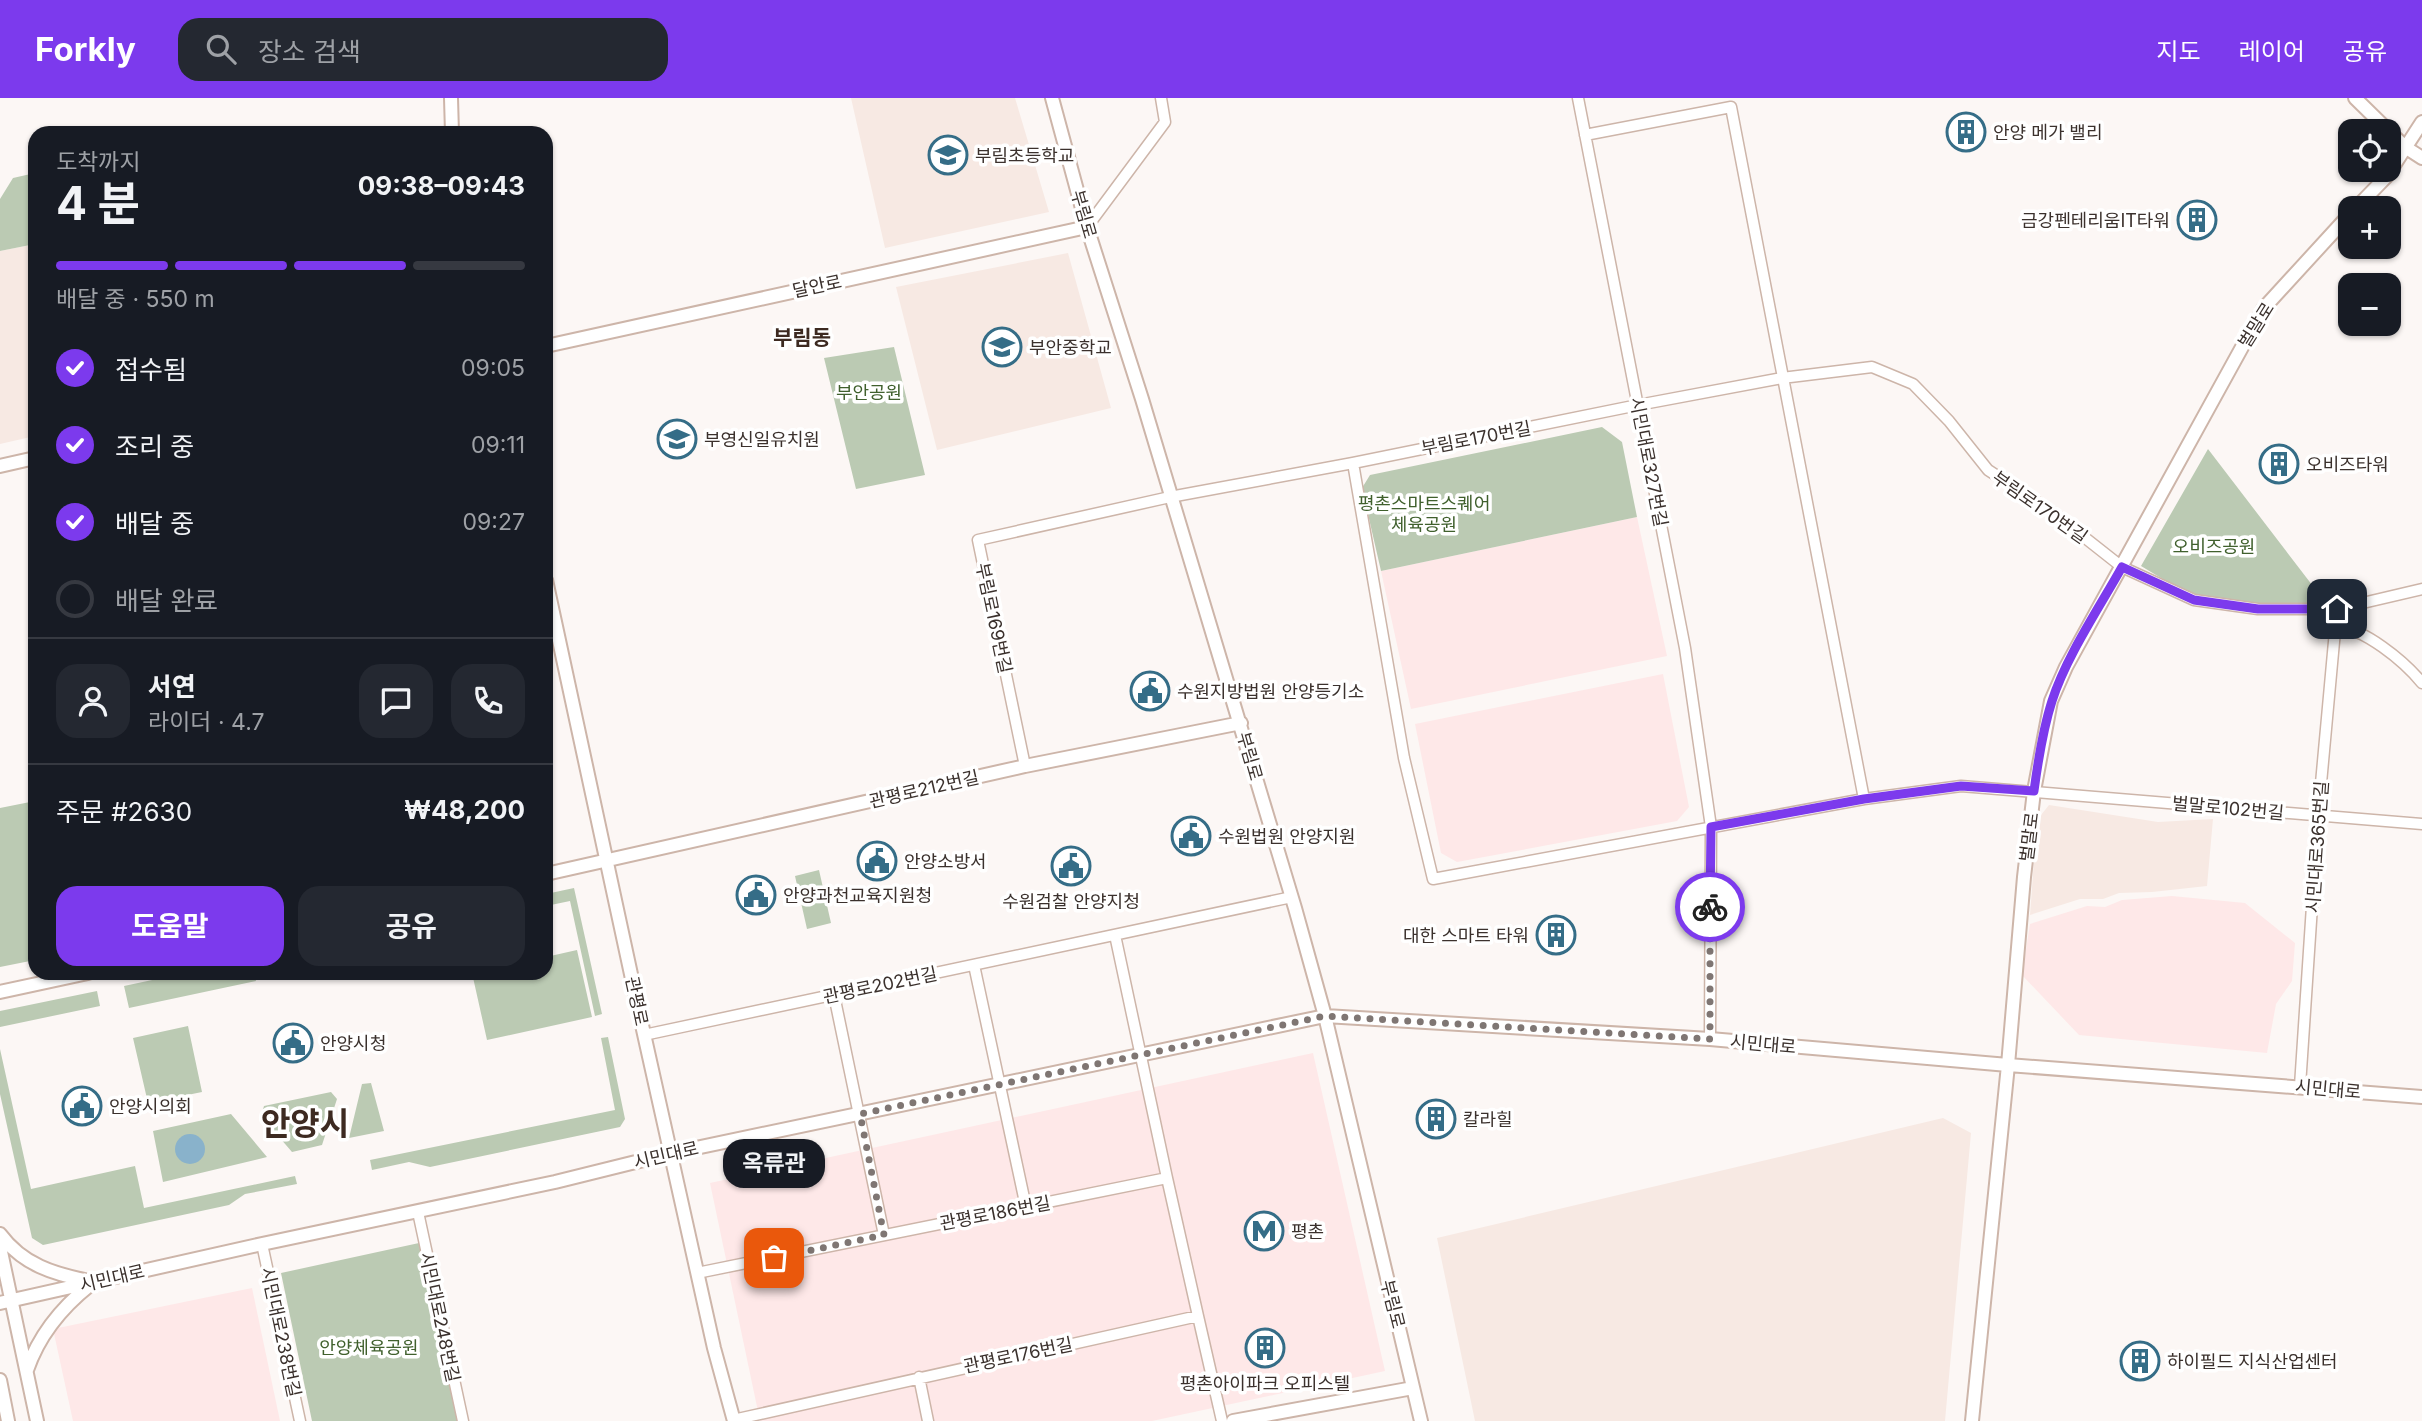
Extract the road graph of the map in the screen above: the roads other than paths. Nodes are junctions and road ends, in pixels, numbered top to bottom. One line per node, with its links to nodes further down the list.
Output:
1 (451, 98): 7 (street)
2 (1052, 98): 12 (street, 부림로)
3 (1161, 98): 12 (street)
4 (1578, 98): 8 (street, 시민대로327번길)
5 (2355, 98): 9 (street)
6 (2421, 124): 9 (street)
7 (452, 126)
8 (1585, 135): 15 (street); 16 (street, 시민대로327번길)
9 (2405, 147): 10 (street); 11 (street)
10 (2422, 158)
11 (2368, 196)
12 (1087, 227): 14 (street, 달안로); 20 (street, 부림로)
13 (2338, 227): 21 (street, 벌말로)
14 (553, 343)
15 (1782, 378): 16 (street, 부림로170번길); 21 (street, 부림로170번길); 30 (street)
16 (1638, 405): 18 (street, 부림로170번길); 33 (street, 시민대로327번길)
17 (28, 460): 19 (street)
18 (1353, 463): 20 (street, 부림로170번길); 33 (street)
19 (0, 466)
20 (1170, 497): 27 (street, 부림로); 28 (street, 부림로169번길)
21 (2122, 567): 23 (street, 부림로170번길); 29 (street, 벌말로)
22 (2422, 589): 23 (street, 부림로170번길)
23 (2337, 609): 25 (street, 시민대로365번길)
24 (553, 612): 34 (street, 관평로)
25 (2335, 626): 26 (street); 31 (street, 시민대로365번길)
26 (2422, 683)
27 (1241, 723): 28 (street, 관평로212번길); 36 (street, 부림로)
28 (1025, 766): 34 (street, 관평로212번길)
29 (2034, 791): 30 (street, 벌말로102번길); 31 (street, 벌말로102번길); 46 (street, 벌말로)
30 (1864, 799): 33 (street)
31 (2318, 816): 32 (street, 벌말로102번길); 48 (street, 시민대로365번길)
32 (2422, 824)
33 (1711, 827): 44 (street, 시민대로327번길)
34 (608, 860): 35 (street, 관평로212번길); 43 (street, 관평로)
35 (553, 872)
36 (1292, 897): 37 (street, 관평로202번길); 42 (street, 부림로)
37 (1115, 935): 38 (street, 관평로202번길); 45 (street)
38 (974, 965): 41 (street, 관평로202번길); 47 (street)
39 (56, 980): 40 (street)
40 (0, 992)
41 (834, 995): 43 (street, 관평로202번길); 50 (street)
42 (1325, 1016): 44 (street, 시민대로); 45 (street, 시민대로); 66 (street, 부림로)
43 (644, 1035): 51 (street, 관평로)
44 (1710, 1039): 46 (street, 시민대로)
45 (1142, 1053): 47 (street, 시민대로); 52 (street)
46 (2008, 1065): 48 (street, 시민대로); 76 (street, 벌말로)
47 (998, 1084): 50 (street, 시민대로); 53 (street)
48 (2300, 1086): 49 (street, 시민대로)
49 (2422, 1097)
50 (860, 1114): 51 (street, 시민대로); 56 (street)
51 (672, 1153): 54 (street, 시민대로); 59 (street, 관평로)
52 (1167, 1178): 53 (street, 관평로186번길); 62 (street)
53 (1026, 1207): 56 (street, 관평로186번길)
54 (418, 1212): 57 (street, 시민대로); 71 (street, 시민대로248번길)
55 (0, 1234): 60 (street)
56 (884, 1235): 59 (street, 관평로186번길)
57 (262, 1244): 60 (street, 시민대로); 70 (street, 시민대로238번길)
58 (0, 1247): 61 (street)
59 (698, 1273): 67 (street, 관평로)
60 (93, 1282): 61 (street, 시민대로); 63 (street)
61 (6, 1302): 63 (street)
62 (1198, 1316): 64 (street, 관평로176번길); 73 (street)
63 (26, 1370): 69 (street)
64 (919, 1377): 67 (street, 관평로176번길); 72 (street)
65 (0, 1380): 68 (street)
66 (1413, 1388): 74 (street); 75 (street, 부림로)
67 (734, 1420)
68 (8, 1421)
69 (37, 1421)
70 (300, 1421)
71 (463, 1421)
72 (928, 1421)
73 (1222, 1421)
74 (1233, 1421)
75 (1421, 1421)
76 (1972, 1421)

